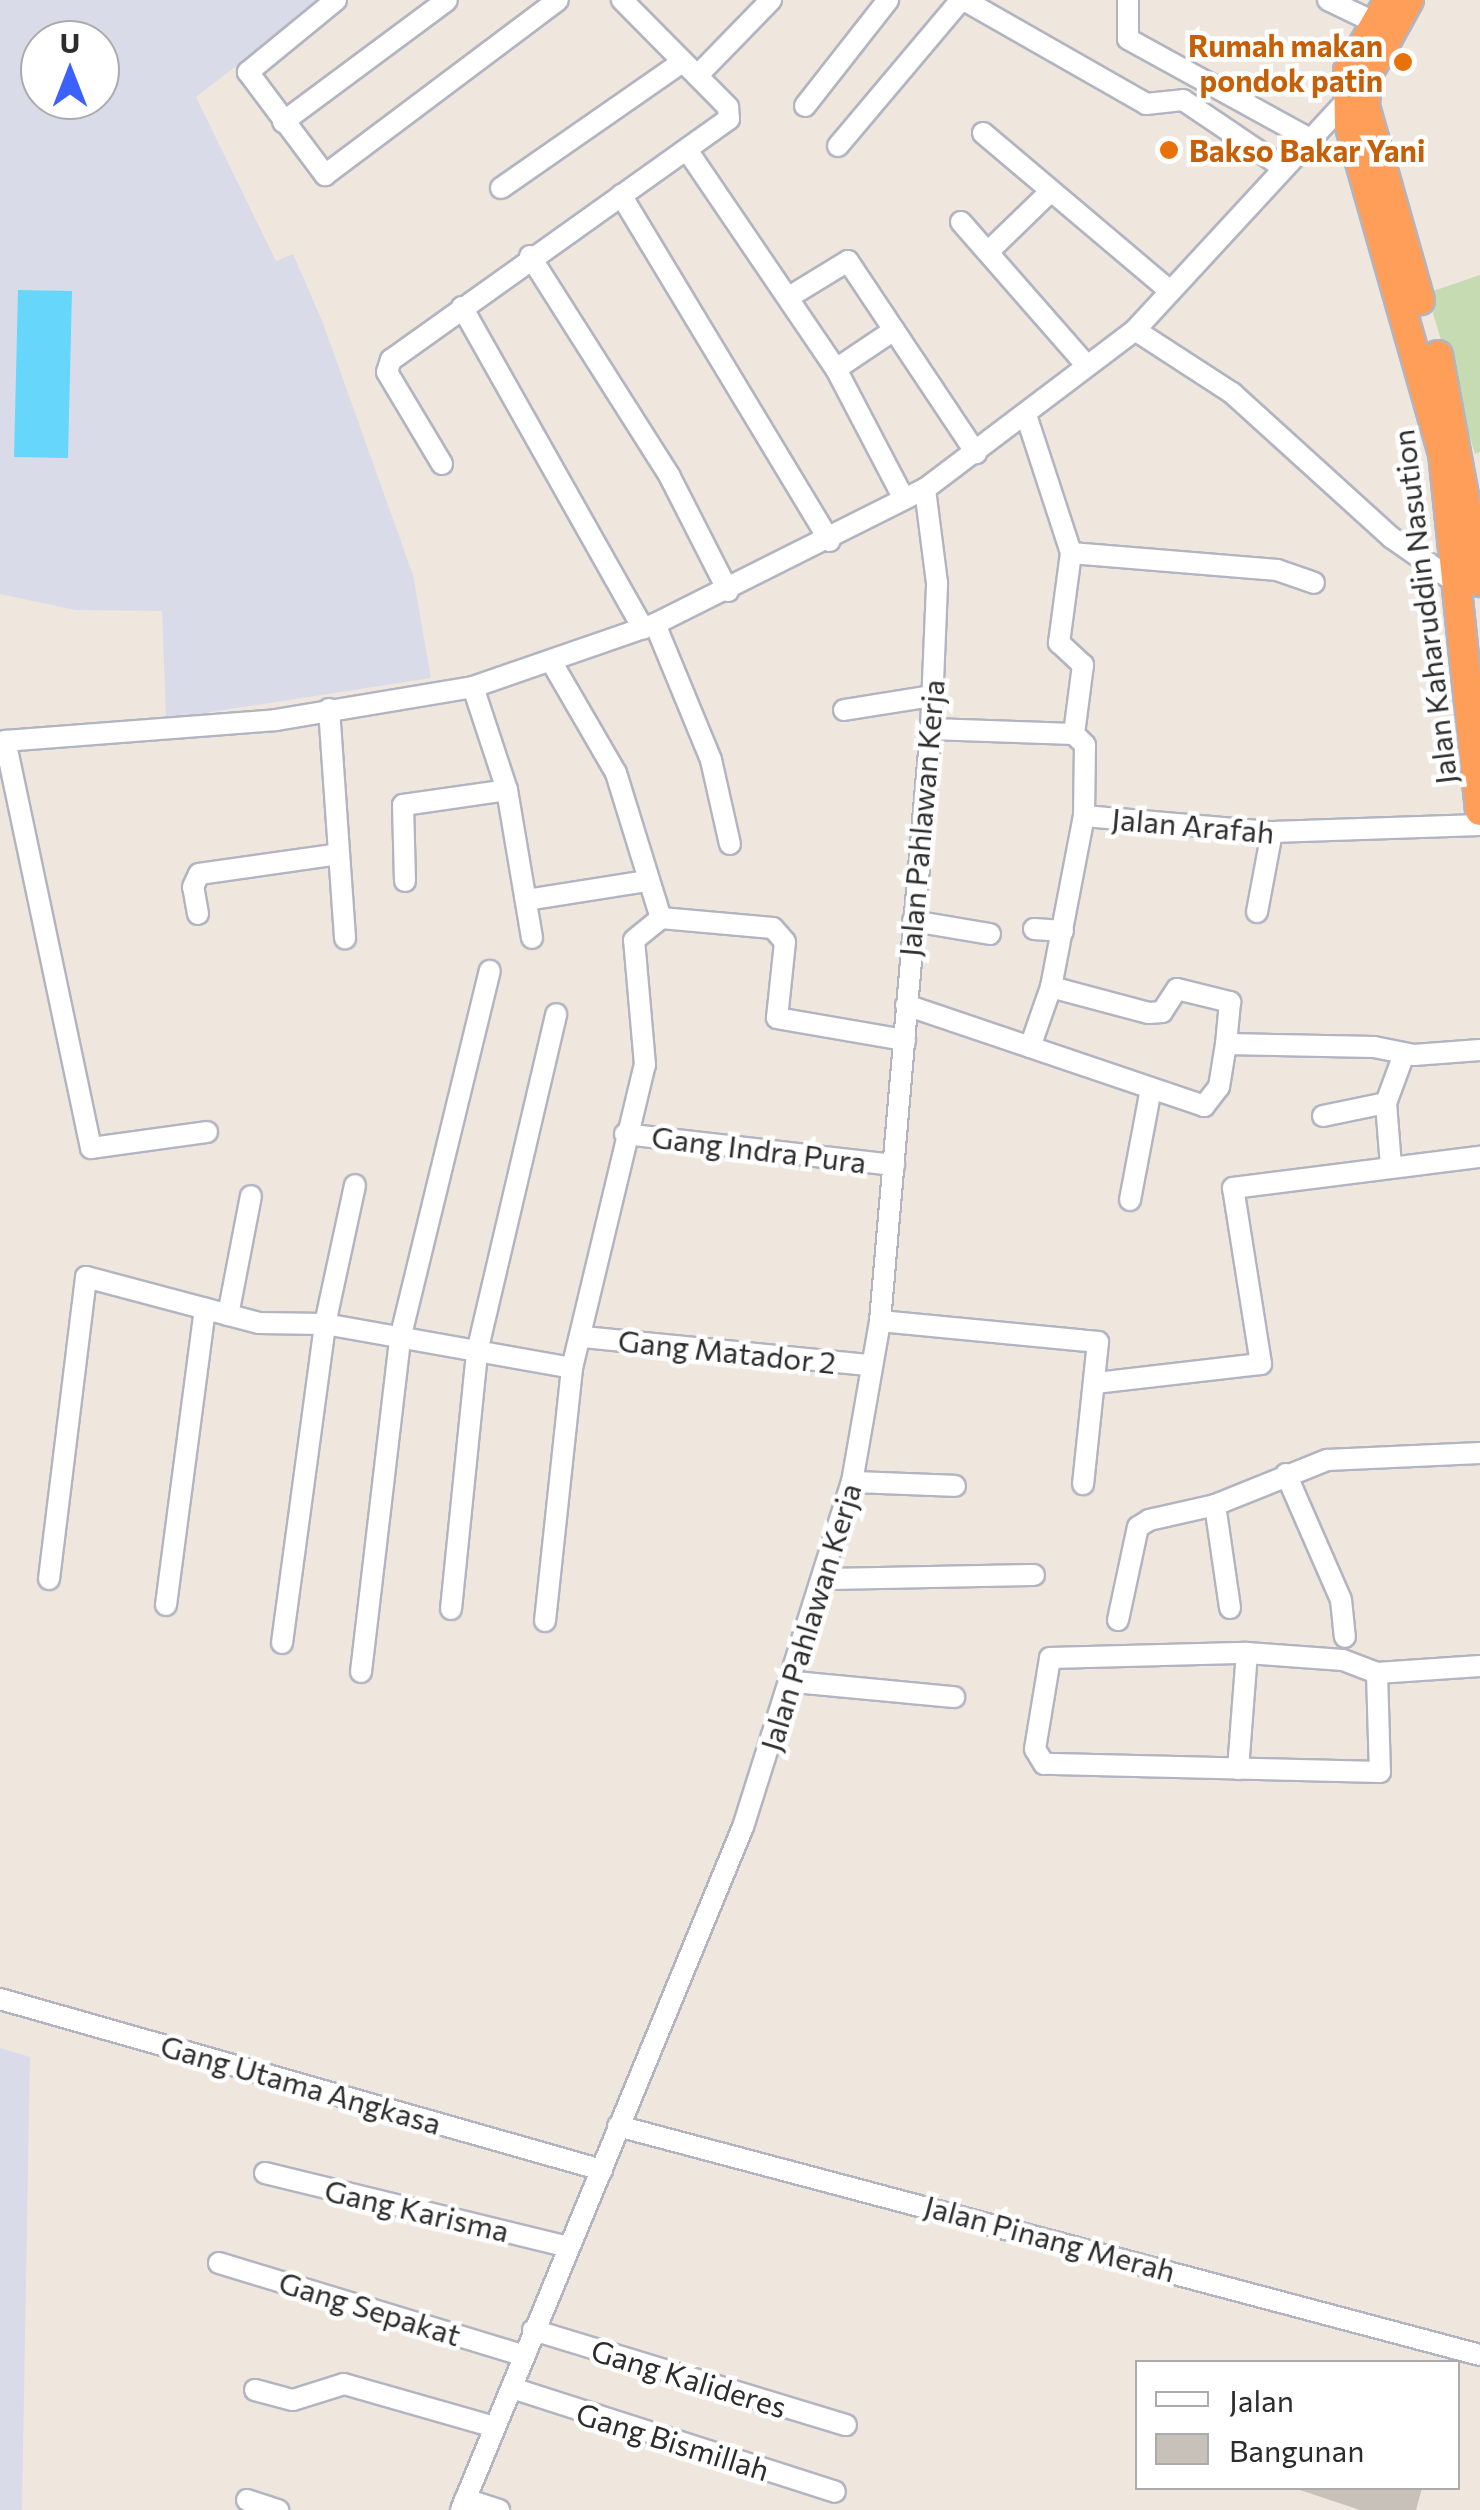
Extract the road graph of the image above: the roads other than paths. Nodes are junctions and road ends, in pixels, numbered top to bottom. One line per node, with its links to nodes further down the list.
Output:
1 (336, 0): 15 (street)
2 (447, 0): 15 (street)
3 (558, 0): 15 (street)
4 (622, 0): 12 (street)
5 (771, 0): 12 (street)
6 (888, 0): 14 (street)
7 (963, 0): 18 (street); 20 (street)
8 (1128, 0): 17 (street)
9 (1328, 0): 11 (street)
10 (1408, 0): 13 (highway)
11 (1382, 11): 13 (highway, Jalan Kaharuddin Nasution)
12 (689, 69): 19 (street); 21 (street)
13 (1356, 93): 17 (street); 39 (highway, Jalan Kaharuddin Nasution); 43 (highway, Jalan Kaharuddin Nasution)
14 (805, 106)
15 (283, 122)
16 (983, 134): 22 (street)
17 (1306, 137): 20 (street)
18 (838, 146)
19 (687, 150): 23 (street); 28 (street)
20 (1284, 168): 27 (street)
21 (501, 188)
22 (1050, 192): 25 (street); 27 (street)
23 (620, 195): 26 (street); 40 (street)
24 (961, 222): 25 (street)
25 (988, 252): 32 (street)
26 (530, 256): 29 (street); 44 (street)
27 (1170, 291): 31 (street)
28 (789, 297): 30 (street); 33 (street)
29 (462, 307): 36 (street); 45 (street)
30 (894, 330): 33 (street); 35 (street)
31 (1134, 330): 32 (street); 43 (street)
32 (1087, 366): 34 (street)
33 (836, 370): 38 (street)
34 (1026, 418): 35 (street); 41 (street)
35 (976, 453): 37 (street)
36 (442, 464)
37 (926, 489): 38 (street); 49 (street, Jalan Pahlawan Kerja)
38 (902, 495): 40 (street)
39 (1475, 495): 43 (highway, Jalan Kaharuddin Nasution)
40 (830, 540): 44 (street)
41 (1071, 553): 42 (street); 53 (street)
42 (1314, 583)
43 (1469, 583): 47 (highway, Jalan Kaharuddin Nasution)
44 (728, 591): 45 (street)
45 (649, 626): 46 (street); 59 (street)
46 (551, 661): 48 (street); 62 (street)
47 (1474, 678): 55 (highway, Jalan Kaharuddin Nasution)
48 (473, 687): 50 (street); 54 (street)
49 (931, 696): 51 (street); 52 (street, Jalan Pahlawan Kerja)
50 (328, 709): 60 (street); 85 (street)
51 (844, 710)
52 (930, 729): 53 (street); 67 (street, Jalan Pahlawan Kerja)
53 (1074, 734): 56 (street)
54 (507, 790): 61 (street); 63 (street)
55 (1480, 811)
56 (1084, 816): 58 (street, Jalan Arafah); 69 (street, Jalan Arafah)
57 (1480, 825): 58 (street, Jalan Arafah)
58 (1272, 832): 64 (street)
59 (730, 844)
60 (339, 854): 65 (street); 71 (street)
61 (405, 881)
62 (646, 881): 63 (street); 66 (street)
63 (526, 900): 72 (street)
64 (1257, 912)
65 (198, 914)
66 (661, 918): 77 (street); 86 (street)
67 (914, 921): 70 (street); 75 (street, Jalan Pahlawan Kerja)
68 (1034, 929): 69 (street)
69 (1063, 931): 74 (street, Jalan Arafah)
70 (990, 934)
71 (345, 938)
72 (532, 938)
73 (490, 971): 98 (street)
74 (1051, 986): 78 (street); 79 (street, Jalan Arafah)
75 (906, 1005): 77 (street, Jalan Pahlawan Kerja); 79 (street)
76 (556, 1014): 99 (street)
77 (905, 1040): 88 (street, Jalan Pahlawan Kerja)
78 (1226, 1044): 81 (street); 82 (street)
79 (1030, 1048): 82 (street)
80 (1480, 1050): 81 (street)
81 (1404, 1054): 83 (street)
82 (1150, 1090): 92 (street)
83 (1386, 1103): 84 (street); 89 (street)
84 (1323, 1116)
85 (207, 1132)
86 (624, 1134): 88 (street, Gang Indra Pura); 97 (street)
87 (1480, 1156): 89 (street)
88 (894, 1165): 95 (street, Jalan Pahlawan Kerja)
89 (1391, 1166): 102 (street)
90 (355, 1185): 96 (street)
91 (251, 1196): 94 (street)
92 (1130, 1200)
93 (205, 1309): 94 (street); 110 (street); 112 (street)
94 (228, 1315): 96 (street)
95 (880, 1321): 100 (street, Jalan Pahlawan Kerja); 102 (street)
96 (325, 1324): 98 (street); 118 (street)
97 (584, 1337): 100 (street, Gang Matador 2); 101 (street)
98 (400, 1339): 99 (street); 121 (street)
99 (478, 1352): 101 (street); 114 (street)
100 (871, 1365): 105 (street, Jalan Pahlawan Kerja)
101 (572, 1368): 116 (street)
102 (1096, 1383): 106 (street)
103 (1480, 1453): 104 (street)
104 (1286, 1474): 108 (street); 117 (street)
105 (852, 1482): 107 (street); 111 (street, Jalan Pahlawan Kerja)
106 (1082, 1484)
107 (956, 1486)
108 (1214, 1505): 113 (street); 115 (street)
109 (1034, 1575): 111 (street)
110 (50, 1579)
111 (828, 1579): 123 (street, Jalan Pahlawan Kerja)
112 (166, 1605)
113 (1230, 1608)
114 (450, 1609)
115 (1118, 1620)
116 (545, 1621)
117 (1345, 1637)
118 (282, 1643)
119 (1247, 1652): 122 (street); 125 (street); 125 (street)
120 (1480, 1666): 122 (street)
121 (360, 1672)
122 (1377, 1673): 125 (street)
123 (794, 1682): 124 (street); 127 (street, Jalan Pahlawan Kerja)
124 (954, 1698)
125 (1238, 1769)
126 (0, 1999): 128 (street, Gang Utama Angkasa)
127 (618, 2126): 128 (street, Jalan Pahlawan Kerja); 134 (street, Jalan Pinang Merah)
128 (602, 2170): 130 (street, Jalan Pahlawan Kerja)
129 (265, 2172): 130 (street, Gang Karisma)
130 (569, 2246): 132 (street, Jalan Pahlawan Kerja)
131 (218, 2263): 133 (street, Gang Sepakat)
132 (533, 2330): 133 (street, Jalan Pahlawan Kerja); 137 (street, Gang Kalideres)
133 (522, 2355): 135 (street, Jalan Pahlawan Kerja)
134 (1480, 2355)
135 (512, 2388): 138 (street, Jalan Pahlawan Kerja); 139 (street, Gang Bismillah)
136 (256, 2390): 138 (street)
137 (846, 2425)
138 (496, 2427): 141 (street, Jalan Pahlawan Kerja)
139 (836, 2492)
140 (248, 2500): 142 (street)
141 (463, 2505): 143 (street)
142 (278, 2510)
143 (499, 2510)

